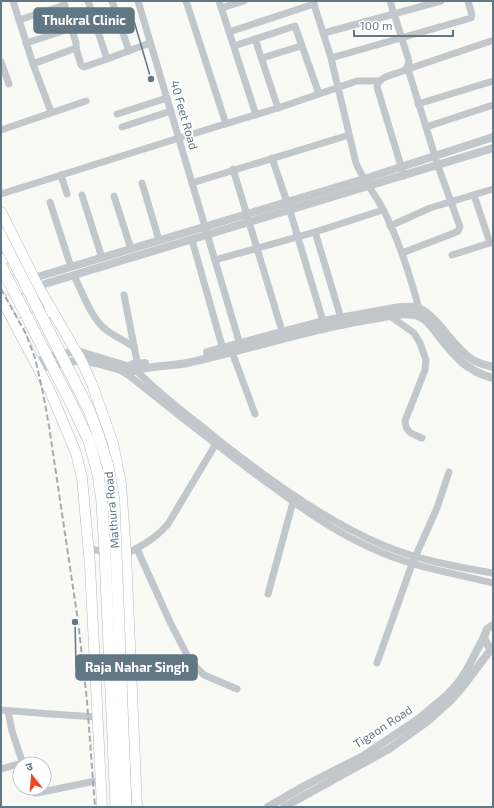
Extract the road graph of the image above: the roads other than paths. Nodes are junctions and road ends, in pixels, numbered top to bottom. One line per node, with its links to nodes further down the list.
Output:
1 (13, 1): 14 (street)
2 (88, 1): 29 (street)
3 (112, 1): 26 (street)
4 (138, 1): 22 (street, 40 Feet Road)
5 (186, 1): 47 (street)
6 (244, 1): 12 (street)
7 (390, 1): 13 (street)
8 (441, 1): 13 (street)
9 (468, 1): 18 (street)
10 (314, 2): 16 (street); 17 (street)
11 (64, 3): 14 (street); 15 (street)
12 (220, 4): 16 (street)
13 (394, 14): 17 (street); 18 (street)
14 (19, 20): 21 (street)
15 (72, 28): 21 (street); 25 (street)
16 (229, 32): 23 (street)
17 (324, 33): 28 (street)
18 (402, 37): 28 (street); 32 (street)
19 (255, 39): 23 (street); 24 (street); 27 (street)
20 (491, 41): 32 (street)
21 (26, 43): 31 (street)
22 (150, 43): 26 (street); 38 (street, 40 Feet Road)
23 (234, 46): 46 (street)
24 (301, 46): 27 (street); 37 (street)
25 (76, 48): 29 (street); 31 (street)
26 (129, 51): 29 (street)
27 (262, 58): 42 (street)
28 (331, 58): 36 (street)
29 (107, 59)
30 (1, 62): 35 (street)
31 (33, 64): 44 (street)
32 (406, 69): 33 (street); 40 (street)
33 (379, 81): 36 (street); 58 (street)
34 (493, 81): 40 (street)
35 (9, 84)
36 (338, 87): 37 (street); 51 (street)
37 (319, 94): 42 (street)
38 (168, 98): 43 (street, 40 Feet Road); 45 (street)
39 (86, 101): 44 (street)
40 (418, 104): 49 (street)
41 (493, 106): 49 (street)
42 (278, 108): 46 (street)
43 (171, 111): 48 (street); 53 (street, 40 Feet Road)
44 (51, 112): 50 (street)
45 (117, 114)
46 (256, 115): 47 (street)
47 (226, 124): 53 (street)
48 (122, 127)
49 (426, 127): 55 (street)
50 (1, 130)
51 (349, 134): 56 (street); 62 (street)
52 (493, 137): 55 (street)
53 (179, 138): 60 (street); 63 (street, 40 Feet Road)
54 (493, 148): 57 (street)
55 (435, 156): 57 (street); 58 (street)
56 (272, 158): 59 (street); 73 (street)
57 (438, 166): 61 (street); 74 (street)
58 (401, 167): 61 (street); 62 (street)
59 (233, 169): 63 (street); 78 (street)
60 (61, 175): 67 (street); 68 (street)
61 (404, 176): 65 (street)
62 (364, 179): 65 (street); 73 (street)
63 (192, 182): 80 (street, 40 Feet Road)
64 (142, 183): 86 (street)
65 (370, 186): 75 (street); 76 (street)
66 (493, 189): 70 (street)
67 (1, 194)
68 (67, 194)
69 (82, 195): 94 (street)
70 (474, 195): 74 (street); 88 (street)
71 (114, 196): 90 (street)
72 (50, 202): 98 (street)
73 (287, 202): 76 (street); 78 (street)
74 (451, 202): 81 (street); 92 (street)
75 (383, 210): 81 (street); 82 (street)
76 (290, 211): 79 (street); 85 (street)
77 (1, 212): 89 (main road)
78 (246, 214): 79 (street); 80 (street)
79 (250, 223): 83 (street); 91 (street)
80 (205, 226): 83 (street, 40 Feet Road); 86 (street)
81 (390, 226): 92 (street)
82 (315, 232): 85 (street); 109 (street)
83 (208, 235): 87 (street); 95 (street, 40 Feet Road)
84 (1, 236): 150 (highway, Mathura Road, bridge)
85 (298, 237): 91 (street); 110 (street)
86 (159, 240): 90 (street)
87 (192, 240): 99 (street); 115 (street)
88 (492, 242): 93 (street)
89 (18, 247): 96 (main road); 100 (main road)
90 (131, 249): 94 (street)
91 (257, 249): 95 (street); 112 (street)
92 (402, 253): 105 (street)
93 (452, 254)
94 (102, 258): 98 (street)
95 (215, 260): 113 (street, 40 Feet Road)
96 (1, 261)
97 (1, 266): 149 (highway, Mathura Road, bridge)
98 (71, 267): 100 (street)
99 (74, 276): 100 (street); 114 (street)
100 (36, 282): 101 (main road); 102 (main road); 106 (main road)
101 (1, 283)
102 (1, 290)
103 (124, 295): 114 (street)
104 (1, 298): 111 (main road)
105 (419, 308): 108 (street); 109 (street); 118 (street)
106 (53, 310): 111 (main road); 116 (main road)
107 (390, 316): 108 (street); 113 (street); 122 (street)
108 (421, 317): 120 (street)
109 (341, 318): 110 (street)
110 (323, 321): 112 (street)
111 (17, 328): 117 (main road)
112 (282, 331): 113 (street)
113 (240, 346): 115 (street)
114 (134, 347): 119 (street)
115 (226, 351): 119 (street); 121 (street)
116 (79, 356): 117 (street); 119 (street); 128 (main road)
117 (36, 365): 126 (main road)
118 (493, 367)
119 (130, 368): 123 (street)
120 (493, 378)
121 (255, 414)
122 (422, 438)
123 (217, 442): 125 (street); 127 (street); 129 (street)
124 (449, 472): 129 (street)
125 (293, 502): 130 (street); 133 (street)
126 (89, 549): 128 (street); 141 (main road)
127 (137, 549): 128 (street); 139 (street)
128 (126, 554): 151 (main road)
129 (415, 556): 130 (street); 131 (street)
130 (412, 564): 132 (street); 138 (street)
131 (493, 573)
132 (493, 583)
133 (268, 594)
134 (493, 616): 135 (street)
135 (492, 626): 136 (street, Tigaon Road)
136 (484, 637): 137 (street); 143 (street, Tigaon Road)
137 (492, 648): 143 (street, Tigaon Road)
138 (377, 662)
139 (237, 689)
140 (4, 710): 141 (street); 142 (street)
141 (97, 717): 146 (main road)
142 (20, 756)
143 (365, 759): 152 (street, Tigaon Road); 153 (street, Tigaon Road)
144 (12, 766): 145 (street)
145 (1, 769)
146 (100, 780): 147 (street); 148 (main road)
147 (52, 790)
148 (102, 807)
149 (116, 807)
150 (126, 807)
151 (137, 807)
152 (268, 807)
153 (284, 807)

